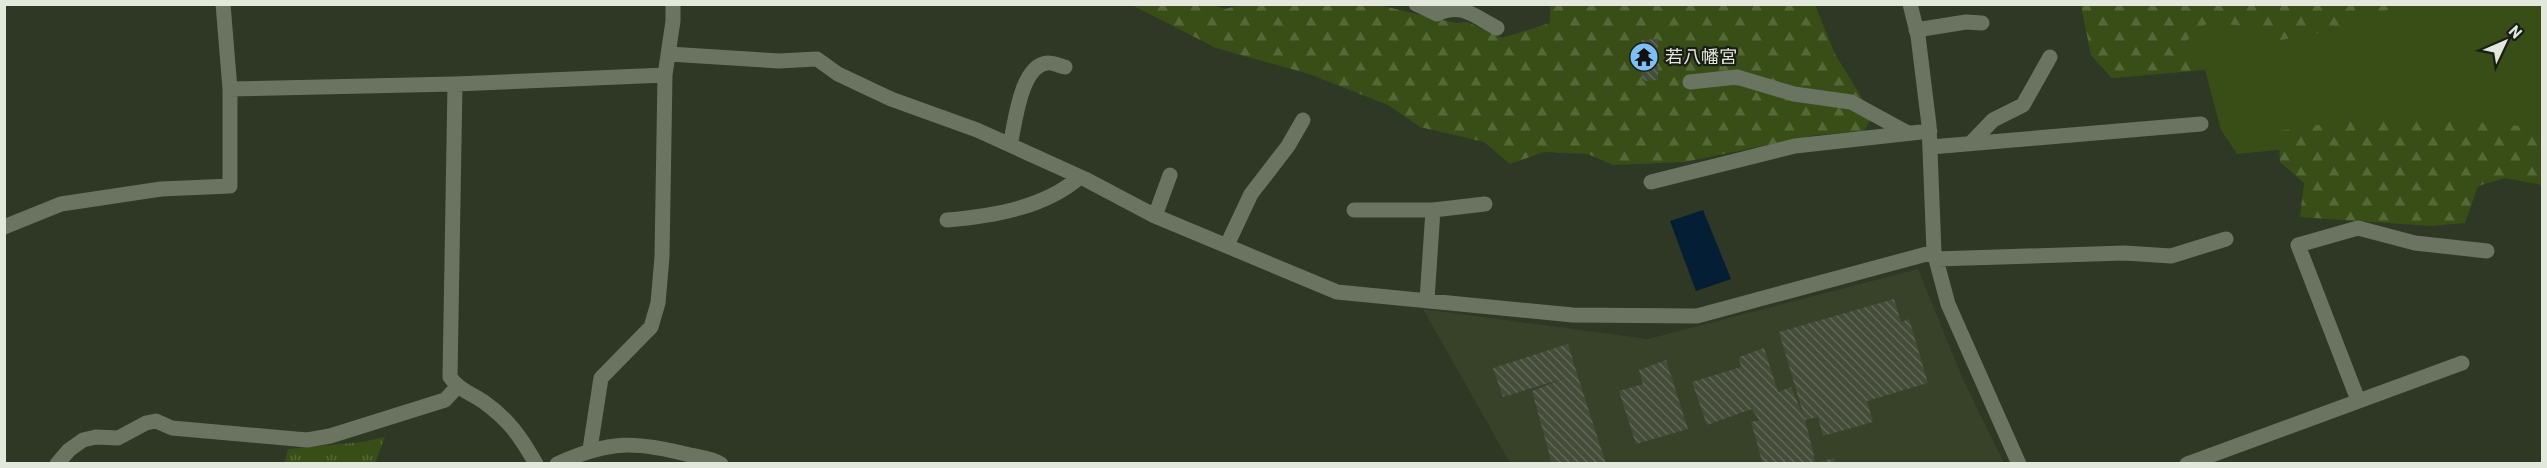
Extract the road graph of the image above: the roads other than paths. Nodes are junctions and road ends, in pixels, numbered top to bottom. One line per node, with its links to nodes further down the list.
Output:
1 (223, 4): 14 (street)
2 (673, 4): 8 (street)
3 (1416, 4): 6 (street)
4 (1910, 4): 7 (street)
5 (1982, 23): 7 (street)
6 (1497, 28)
7 (1916, 30): 17 (street)
8 (669, 54): 11 (street); 20 (street)
9 (2050, 57): 19 (street)
10 (1065, 67): 20 (street)
11 (665, 75): 13 (street); 39 (street)
12 (1690, 82): 18 (street)
13 (456, 84): 14 (street); 37 (street)
14 (230, 89): 30 (street)
15 (1303, 120): 32 (street)
16 (2201, 124): 19 (street)
17 (1930, 131): 18 (street); 21 (street)
18 (1908, 133): 24 (street)
19 (1971, 143): 21 (street)
20 (1010, 145): 23 (street)
21 (1931, 147): 34 (street)
22 (1170, 175): 28 (street)
23 (1080, 177): 28 (street); 29 (street)
24 (1651, 182)
25 (1485, 204): 27 (street)
26 (1354, 210): 27 (street)
27 (1433, 210): 35 (street)
28 (1155, 216): 32 (street)
29 (947, 220)
30 (4, 227)
31 (2226, 239): 34 (street)
32 (1227, 245): 35 (street)
33 (2487, 251): 38 (street)
34 (1935, 256): 35 (street); 44 (street)
35 (1427, 300)
36 (2462, 363): 38 (street)
37 (457, 387): 40 (street); 41 (street)
38 (2358, 400): 45 (street)
39 (590, 449): 42 (street); 43 (street)
40 (57, 464)
41 (536, 464)
42 (557, 464)
43 (721, 464)
44 (2019, 464)
45 (2187, 464)

